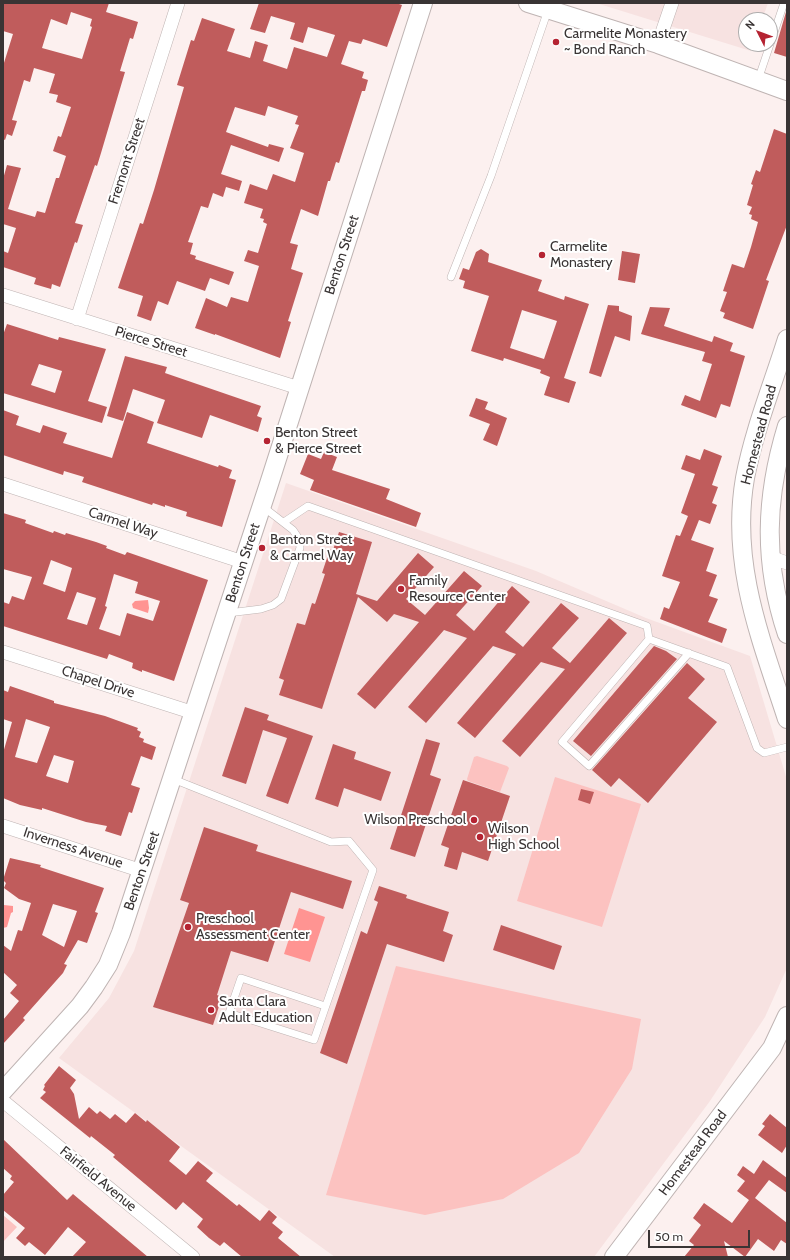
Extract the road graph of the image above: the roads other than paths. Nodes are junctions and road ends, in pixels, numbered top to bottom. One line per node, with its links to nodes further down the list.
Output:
1 (178, 3): 12 (street, Fremont Street)
2 (423, 3): 14 (main road, Benton Street)
3 (528, 3): 6 (main road)
4 (672, 3): 7 (street)
5 (784, 3): 8 (lane)
6 (548, 9): 7 (main road); 10 (lane)
7 (658, 44): 8 (main road)
8 (758, 80): 9 (main road)
9 (787, 91)
10 (451, 277)
11 (3, 295): 12 (street, Pierce Street)
12 (77, 319): 14 (street, Pierce Street)
13 (787, 339): 27 (main road, Homestead Road)
14 (299, 388): 17 (main road, Benton Street)
15 (787, 426): 19 (main road, Homestead Road)
16 (3, 484): 20 (street, Carmel Way)
17 (262, 505): 18 (lane); 20 (main road, Benton Street)
18 (284, 522): 21 (lane); 23 (lane)
19 (779, 560): 22 (main road, Homestead Road)
20 (243, 562): 21 (main road, Benton Street)
21 (226, 613): 26 (main road, Benton Street)
22 (787, 634)
23 (649, 639): 25 (lane); 25 (lane)
24 (3, 652): 26 (street, Chapel Drive)
25 (689, 653): 28 (lane)
26 (194, 713): 29 (main road, Benton Street)
27 (787, 719)
28 (787, 747)
29 (173, 779): 31 (main road, Benton Street); 32 (lane)
30 (3, 826): 31 (street, Inverness Avenue)
31 (142, 871): 36 (main road, Benton Street)
32 (325, 1006): 32 (lane)
33 (787, 1016): 35 (main road, Homestead Road)
34 (787, 1037): 35 (main road, Homestead Road)
35 (772, 1048): 39 (main road, Homestead Road)
36 (3, 1091)
37 (3, 1101): 38 (street, Fairfield Avenue)
38 (193, 1257)
39 (614, 1257)

